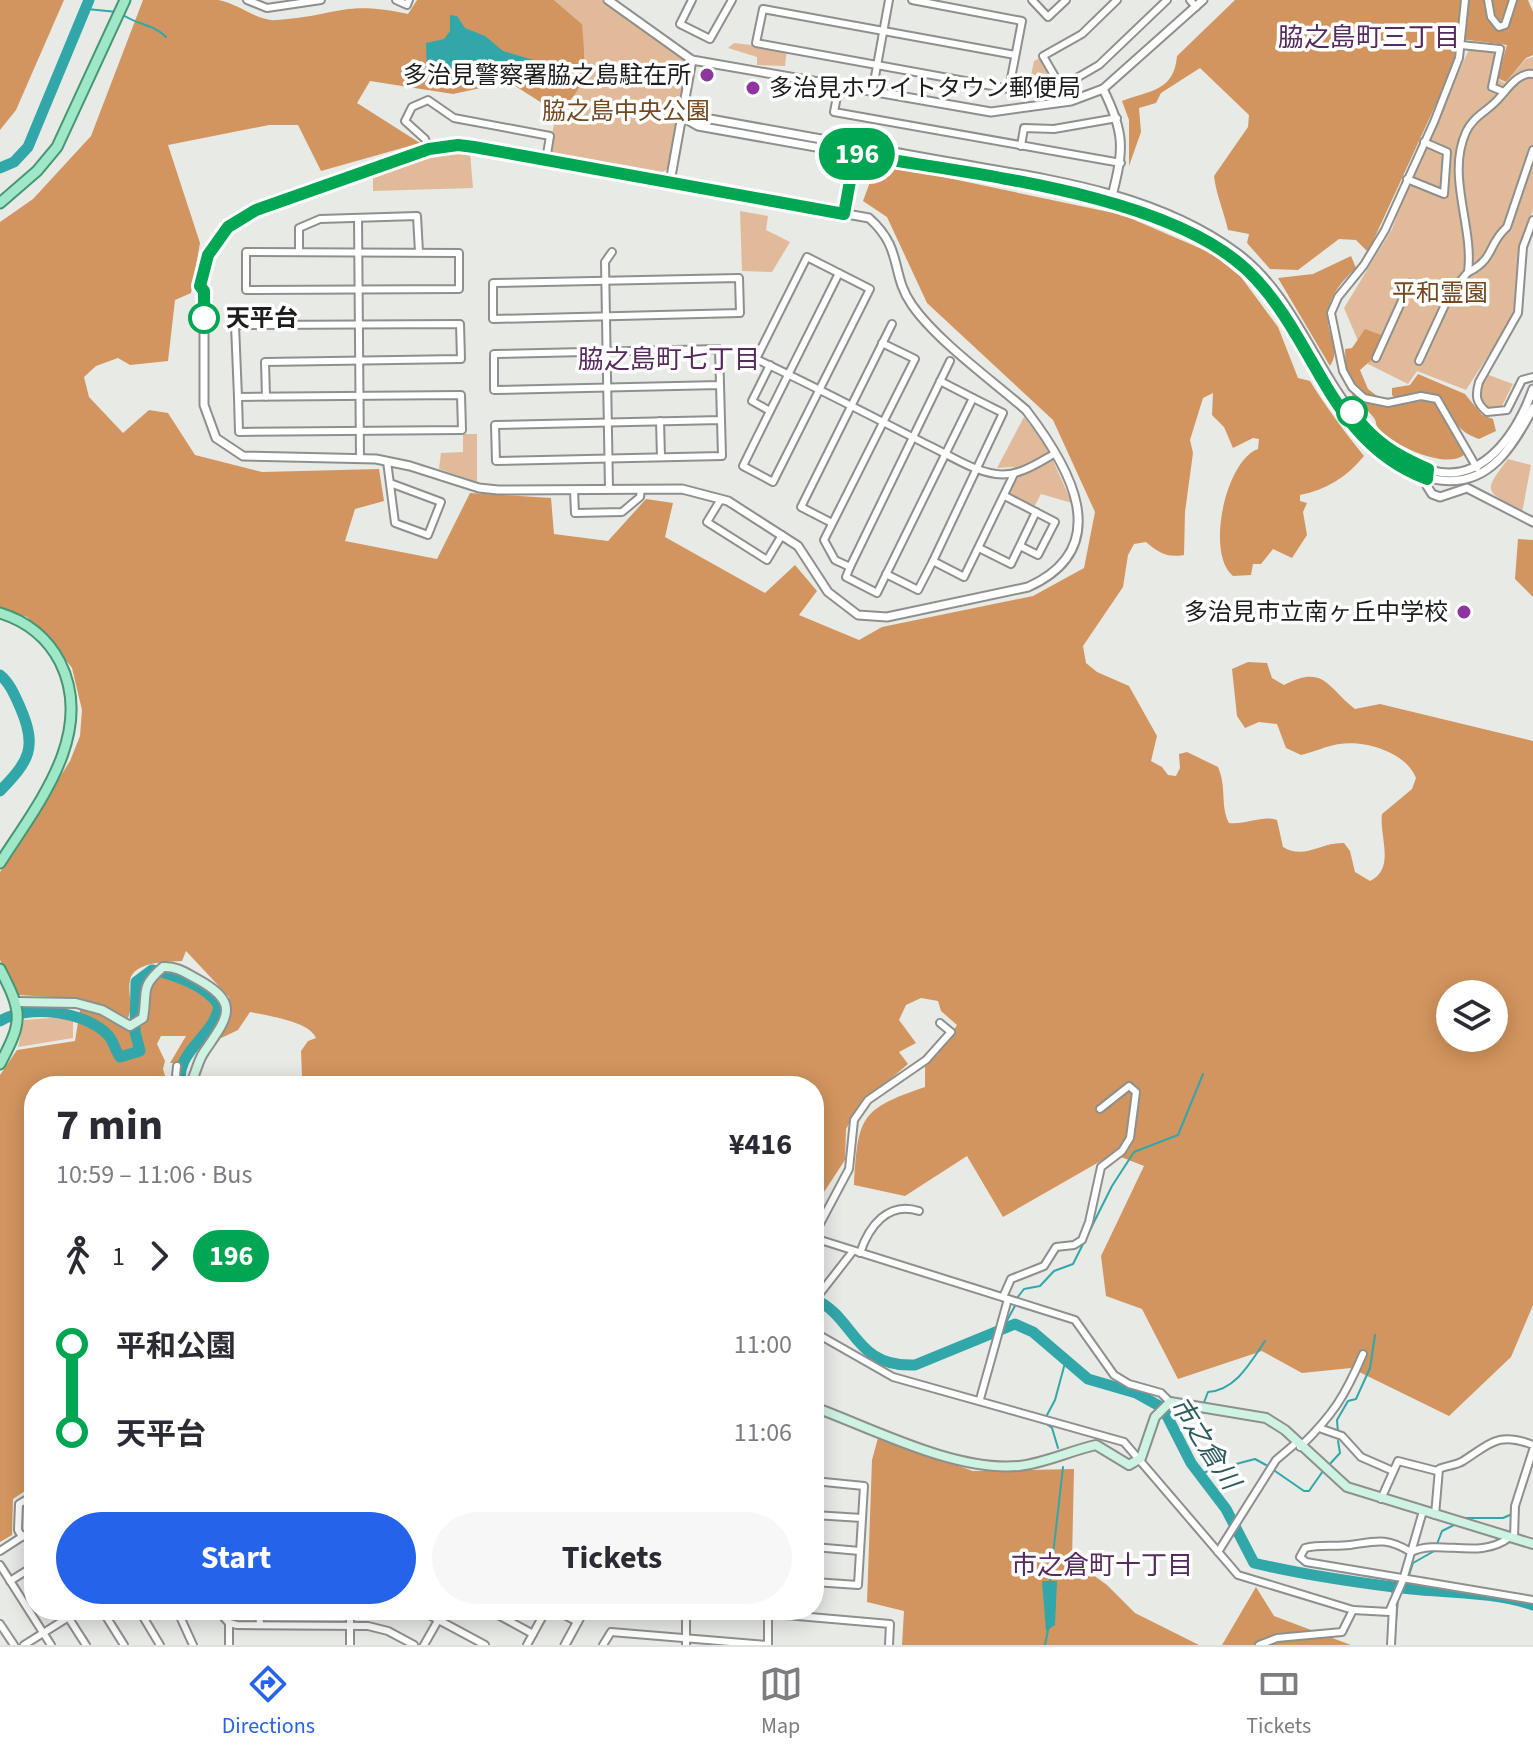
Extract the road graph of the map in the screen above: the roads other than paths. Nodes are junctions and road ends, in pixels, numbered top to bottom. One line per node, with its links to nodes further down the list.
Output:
1 (125, 0): 43 (main road)
2 (247, 0): 3 (street)
3 (321, 0)
4 (396, 0): 5 (street)
5 (409, 0)
6 (608, 0): 24 (street)
7 (692, 0): 8 (street)
8 (732, 0)
9 (889, 0): 21 (street)
10 (912, 0): 23 (street)
11 (1032, 0): 12 (street)
12 (1066, 0)
13 (1117, 0): 14 (street)
14 (1167, 0)
15 (1190, 0): 20 (street)
16 (1203, 0): 20 (street)
17 (1465, 0): 22 (street)
18 (1488, 0): 19 (street)
19 (1513, 0)
20 (1196, 7): 28 (street)
21 (883, 31): 23 (street); 25 (street); 25 (street)
22 (1461, 45): 29 (street); 33 (street)
23 (1015, 55): 25 (street)
24 (692, 60): 27 (street); 31 (street)
25 (878, 66): 30 (street)
26 (1533, 74): 29 (street)
27 (839, 86): 30 (street); 34 (street)
28 (1103, 89): 30 (street); 32 (street)
29 (1504, 92): 51 (street)
30 (872, 93)
31 (682, 117): 36 (street); 41 (street)
32 (1117, 118): 34 (street); 39 (street)
33 (1424, 142): 40 (street); 40 (street)
34 (1021, 146): 39 (street)
35 (429, 149): 38 (street); 38 (street); 90 (street)
36 (856, 150): 42 (street); 44 (street)
37 (1533, 150): 51 (street)
38 (546, 160): 41 (street)
39 (1121, 163): 42 (street)
40 (1407, 179): 92 (street)
41 (670, 182): 44 (street)
42 (1112, 198): 95 (street)
43 (0, 203)
44 (844, 214): 87 (street)
45 (358, 218): 47 (street); 48 (street); 49 (street)
46 (1533, 220): 67 (street)
47 (299, 252): 48 (street); 54 (street)
48 (358, 252): 49 (street); 54 (street)
49 (419, 252): 54 (street)
50 (612, 252): 53 (street)
51 (1468, 272): 55 (street)
52 (839, 273): 65 (street); 66 (street); 72 (street)
53 (605, 281): 56 (street); 56 (street); 56 (street)
54 (359, 288): 57 (street)
55 (1450, 294): 61 (street); 64 (street)
56 (606, 316): 60 (street)
57 (360, 323): 62 (street); 62 (street); 74 (street)
58 (892, 324): 59 (street)
59 (882, 343): 77 (street); 83 (street)
60 (606, 352): 69 (street); 70 (street); 70 (street)
61 (1376, 358)
62 (360, 359): 73 (street); 75 (street)
63 (950, 361): 68 (street)
64 (1419, 361)
65 (770, 365): 66 (street); 79 (street)
66 (788, 375): 72 (street); 79 (street)
67 (1533, 377)
68 (940, 381): 76 (street); 85 (street)
69 (720, 385): 70 (street); 80 (street)
70 (607, 387): 82 (street)
71 (1533, 389): 92 (street)
72 (820, 391): 77 (street); 79 (street)
73 (361, 395): 75 (street); 84 (street); 84 (street)
74 (238, 397): 75 (street); 84 (street)
75 (266, 397)
76 (973, 398): 86 (street); 93 (street)
77 (852, 406): 83 (street); 104 (street)
78 (1533, 408): 95 (street)
79 (770, 411)
80 (721, 420): 81 (street); 88 (street)
81 (660, 421): 82 (street); 88 (street)
82 (608, 422): 89 (street); 89 (street)
83 (884, 422): 85 (street); 104 (street)
84 (360, 432): 90 (street)
85 (915, 438): 86 (street); 109 (street)
86 (947, 454): 93 (street); 110 (street)
87 (1054, 454): 94 (street); 105 (street)
88 (661, 457): 89 (street)
89 (609, 458): 97 (street)
90 (360, 459): 91 (street)
91 (387, 461): 96 (street); 99 (street)
92 (1477, 468): 95 (street)
93 (979, 469): 94 (street); 108 (street)
94 (1014, 474): 100 (street)
95 (1428, 474): 103 (street)
96 (390, 483): 96 (street)
97 (609, 489): 98 (street); 99 (street)
98 (641, 489): 99 (street); 101 (street)
99 (574, 490)
100 (1005, 496): 102 (street); 107 (street)
101 (721, 499): 105 (street); 105 (street)
102 (1036, 512): 106 (street); 106 (street)
103 (1533, 522)
104 (832, 523): 109 (street)
105 (782, 535)
106 (1020, 546): 107 (street)
107 (979, 548): 108 (street)
108 (933, 561): 110 (street)
109 (850, 567): 110 (street)
110 (886, 574)
111 (0, 613): 112 (main road)
112 (0, 863)
113 (0, 969): 114 (main road)
114 (18, 1006): 116 (main road); 119 (main road)
115 (940, 1023): 122 (street)
116 (0, 1064)
117 (177, 1066): 118 (street)
118 (176, 1076)
119 (193, 1076)
120 (1100, 1109): 126 (street)
121 (919, 1211): 124 (street)
122 (824, 1218)
123 (824, 1240): 124 (street)
124 (857, 1252): 125 (street); 126 (street)
125 (824, 1289)
126 (1011, 1300): 129 (street); 130 (street)
127 (824, 1338): 129 (street)
128 (1363, 1354): 132 (street)
129 (980, 1399): 135 (street)
130 (1168, 1403): 133 (main road); 135 (main road)
131 (824, 1411): 135 (main road)
132 (1322, 1429): 133 (street); 136 (street)
133 (1298, 1445): 139 (main road); 151 (street)
134 (1533, 1447): 137 (street); 146 (street)
135 (1141, 1458): 151 (street)
136 (1393, 1471): 137 (street); 139 (street)
137 (1437, 1471): 142 (street)
138 (824, 1482): 144 (street)
139 (1381, 1499): 141 (main road)
140 (24, 1501): 145 (street)
141 (1423, 1511): 142 (main road); 152 (street)
142 (1435, 1515): 146 (main road)
143 (824, 1516): 144 (street)
144 (862, 1518): 150 (street)
145 (22, 1537): 149 (street)
146 (1512, 1538): 147 (main road); 152 (street)
147 (1533, 1544)
148 (824, 1548): 150 (street)
149 (0, 1551)
150 (860, 1551): 157 (street)
151 (1218, 1552): 161 (street)
152 (1411, 1552): 155 (street); 155 (street)
153 (0, 1565): 156 (street)
154 (24, 1572): 156 (street)
155 (1403, 1580): 159 (street); 160 (street)
156 (10, 1581): 158 (street)
157 (824, 1583)
158 (24, 1598)
159 (1533, 1600)
160 (1394, 1604): 161 (street); 208 (street)
161 (1353, 1610): 207 (street)
162 (824, 1618): 206 (street)
163 (37, 1620): 183 (street)
164 (63, 1620): 183 (street)
165 (70, 1620): 192 (street)
166 (108, 1620): 193 (street)
167 (145, 1620): 194 (street)
168 (182, 1620): 195 (street)
169 (226, 1620): 179 (street)
170 (260, 1620): 181 (street)
171 (350, 1620): 182 (street)
172 (438, 1620): 199 (street); 200 (street)
173 (507, 1620): 184 (street)
174 (541, 1620): 184 (street)
175 (574, 1620): 178 (street)
176 (686, 1620): 186 (street)
177 (768, 1620): 205 (street)
178 (578, 1622): 202 (street)
179 (229, 1623): 181 (street); 196 (street)
180 (0, 1624): 189 (street)
181 (260, 1625): 182 (street)
182 (350, 1625): 197 (street); 198 (street)
183 (43, 1633): 190 (street); 191 (street)
184 (533, 1634): 201 (street)
185 (655, 1636): 186 (street); 203 (street); 204 (street)
186 (686, 1642): 187 (street)
187 (713, 1643): 188 (street)
188 (741, 1644): 205 (street)
189 (14, 1645)
190 (24, 1645)
191 (51, 1645)
192 (86, 1645)
193 (124, 1645)
194 (160, 1645)
195 (193, 1645)
196 (229, 1645)
197 (350, 1645)
198 (414, 1645)
199 (424, 1645)
200 (485, 1645)
201 (527, 1645)
202 (565, 1645)
203 (603, 1645)
204 (655, 1645)
205 (768, 1645)
206 (889, 1645)
207 (1259, 1645)
208 (1391, 1645)

